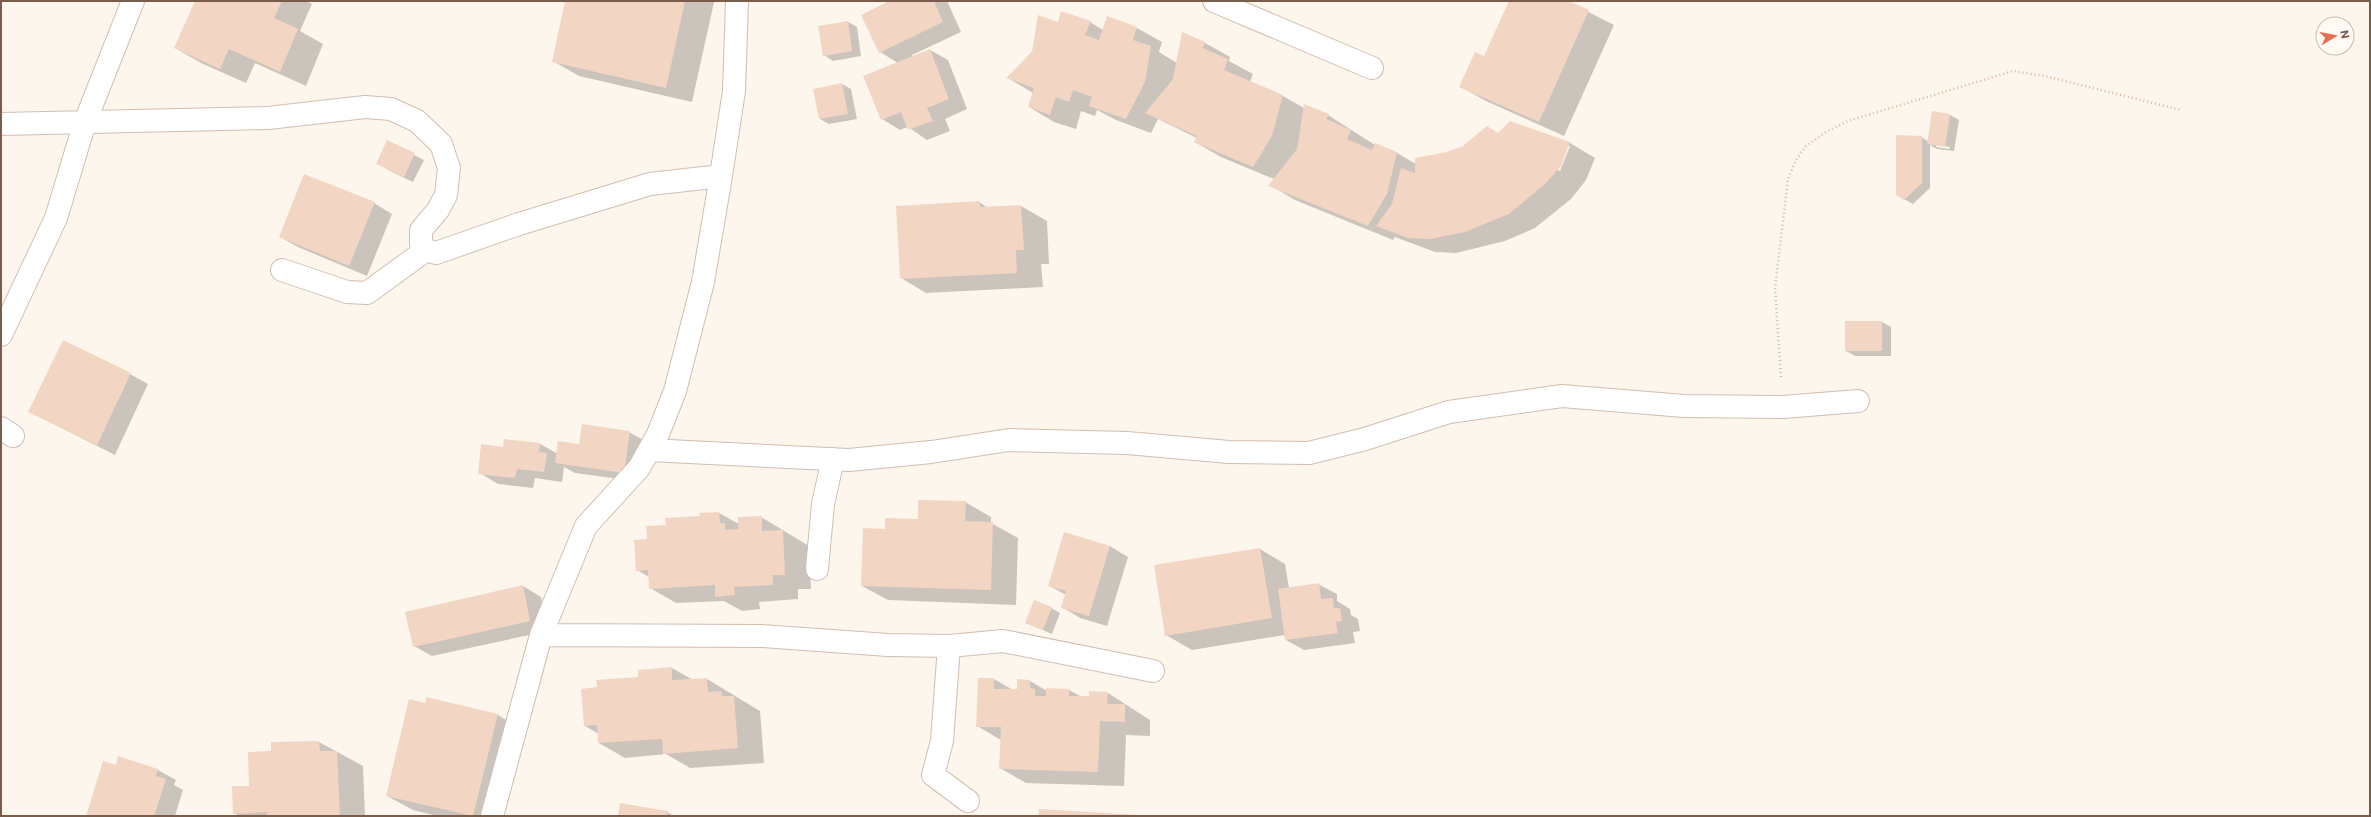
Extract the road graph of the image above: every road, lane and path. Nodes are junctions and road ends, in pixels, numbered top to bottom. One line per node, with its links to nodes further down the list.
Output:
1 (133, 1): 6 (street)
2 (737, 1): 8 (street)
3 (1214, 1): 4 (street)
4 (1372, 68)
5 (2182, 110): 13 (path)
6 (85, 122): 7 (street); 9 (street); 11 (street)
7 (1, 124)
8 (721, 176): 9 (street); 14 (street)
9 (426, 250): 10 (street)
10 (282, 270)
11 (1, 335)
12 (1858, 401): 13 (street)
13 (1783, 407): 15 (street)
14 (649, 450): 15 (street); 17 (street)
15 (833, 459): 16 (street)
16 (817, 569)
17 (541, 635): 18 (street); 21 (street)
18 (948, 646): 19 (street); 20 (street)
19 (1153, 671)
20 (968, 801)
21 (492, 816)

